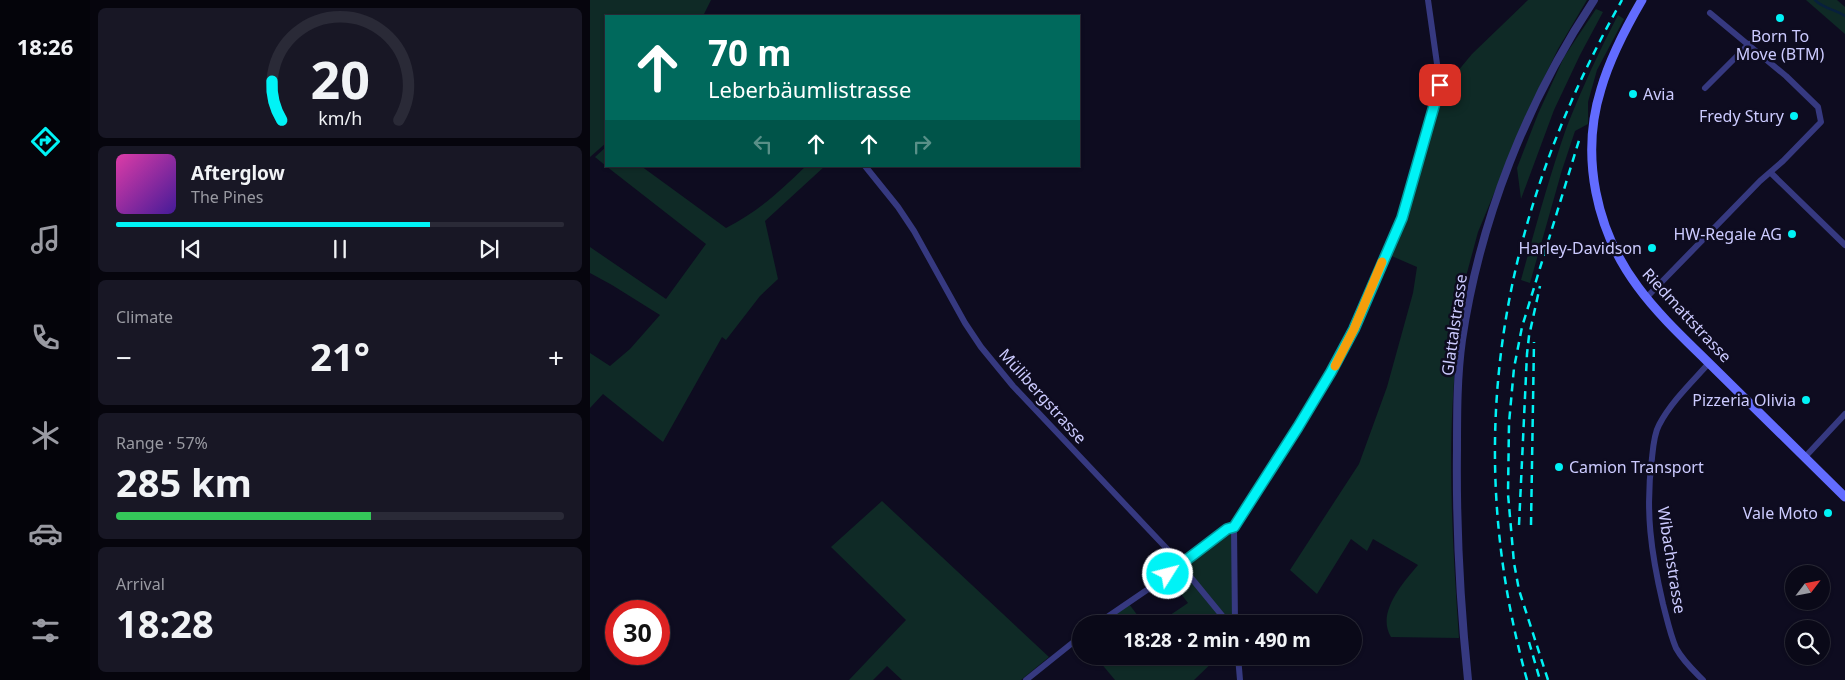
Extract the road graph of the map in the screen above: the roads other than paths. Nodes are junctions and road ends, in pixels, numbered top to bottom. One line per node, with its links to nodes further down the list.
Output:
1 (1428, 0): 15 (street)
2 (1594, 0): 24 (street, Glattalstrasse)
3 (1642, 0): 10 (main road, Riedmattstrasse)
4 (1710, 13): 5 (street)
5 (1749, 44): 6 (street); 8 (street)
6 (1705, 88)
7 (866, 167): 16 (street, Mülibergstrasse)
8 (1771, 173): 9 (street); 10 (street)
9 (1845, 245)
10 (1646, 298): 11 (main road, Riedmattstrasse)
11 (1708, 363): 13 (main road, Riedmattstrasse); 25 (street, Wibachstrasse)
12 (1845, 414): 13 (street)
13 (1805, 457): 14 (main road, Riedmattstrasse)
14 (1845, 497)
15 (1234, 527): 16 (street); 19 (street)
16 (1182, 566): 17 (street); 18 (street, Mülibergstrasse)
17 (1110, 615)
18 (1223, 615)
19 (1235, 615)
20 (1072, 643): 22 (street)
21 (1239, 665): 23 (street)
22 (1026, 680)
23 (1240, 680)
24 (1468, 680)
25 (1703, 680)

